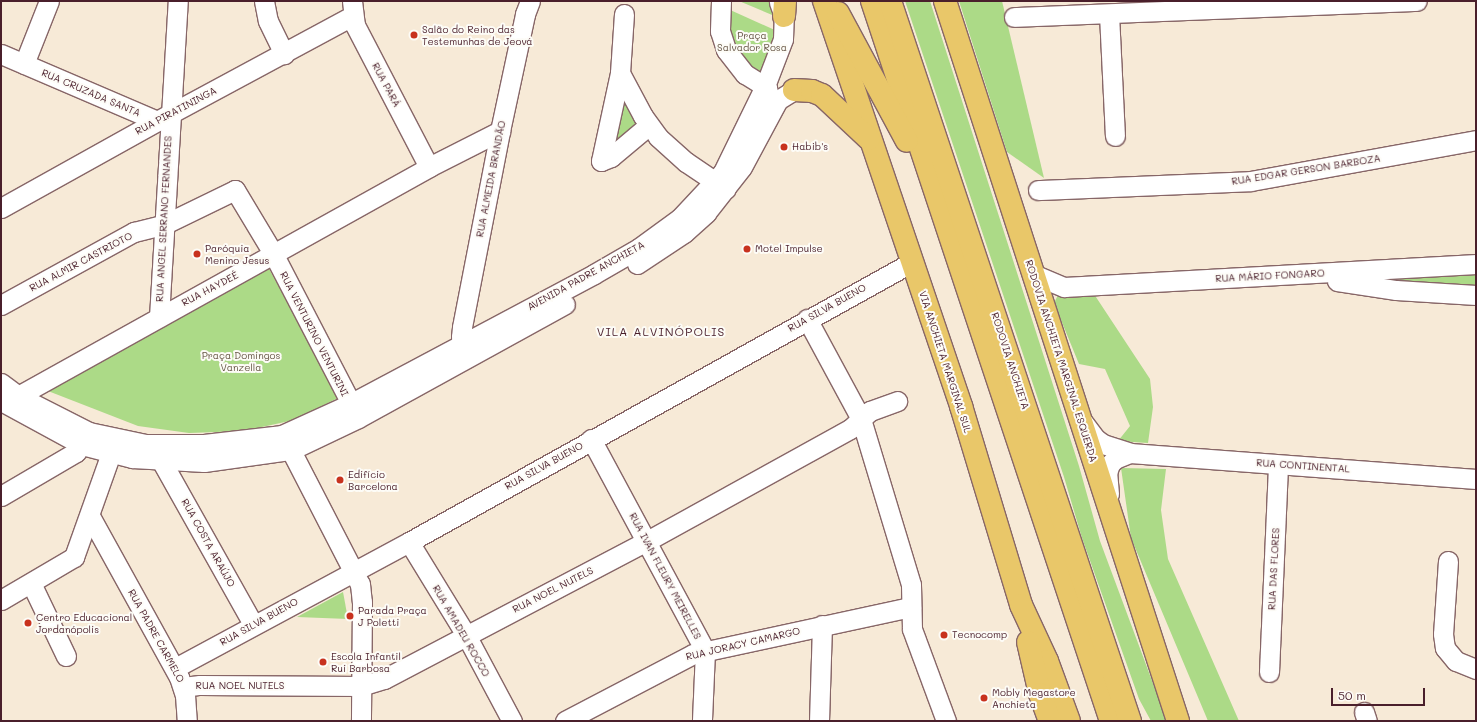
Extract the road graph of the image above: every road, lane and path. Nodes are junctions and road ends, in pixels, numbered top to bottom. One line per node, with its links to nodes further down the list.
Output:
1 (49, 1): 21 (street)
2 (178, 1): 25 (street, RUA ANGEL SERRANO FERNANDES)
3 (264, 1): 20 (street)
4 (530, 1): 28 (street, RUA ALMEIDA BRANDÃO)
5 (721, 1): 23 (street)
6 (824, 1): 30 (highway, VIA ANCHIETA MARGINAL SUL)
7 (832, 1): 35 (highway)
8 (872, 1): 35 (highway, RODOVIA ANCHIETA)
9 (890, 1): 87 (highway, RODOVIA ANCHIETA)
10 (945, 1): 42 (highway, RODOVIA ANCHIETA MARGINAL ESQUERDA)
11 (1417, 1): 12 (street)
12 (1300, 3): 16 (street)
13 (782, 6): 18 (street, AVENIDA PADRE ANCHIETA)
14 (352, 9): 20 (street, RUA PIRATININGA); 32 (street, RUA PARÁ)
15 (624, 14): 22 (street)
16 (1109, 14): 17 (street); 29 (street)
17 (1014, 17)
18 (783, 39): 23 (street, AVENIDA PADRE ANCHIETA); 24 (street)
19 (1, 54): 21 (street, RUA CRUZADA SANTA)
20 (284, 54): 25 (street, RUA PIRATININGA)
21 (24, 64): 25 (street, RUA CRUZADA SANTA)
22 (620, 73): 27 (street); 27 (street)
23 (765, 86): 26 (street); 33 (street, AVENIDA PADRE ANCHIETA)
24 (794, 90): 26 (street, AVENIDA PADRE ANCHIETA); 30 (highway)
25 (163, 117): 36 (street, RUA PIRATININGA); 37 (street, RUA ANGEL SERRANO FERNANDES)
26 (766, 121): 33 (street, AVENIDA PADRE ANCHIETA)
27 (648, 126): 33 (street)
28 (500, 131): 32 (street, RUA HAYDEÉ); 51 (street, RUA ALMEIDA BRANDÃO)
29 (1115, 136)
30 (870, 140): 39 (highway, VIA ANCHIETA MARGINAL SUL)
31 (1476, 140): 34 (street, RUA EDGAR GERSON BARBOZA)
32 (429, 167): 38 (street, RUA HAYDEÉ)
33 (721, 186): 51 (street, AVENIDA PADRE ANCHIETA)
34 (1038, 190)
35 (934, 193): 99 (highway, RODOVIA ANCHIETA)
36 (1, 208)
37 (163, 225): 38 (street, RUA VENTURINO VENTURINI); 47 (street, RUA ALMIR CASTRIOTO); 49 (street, RUA ANGEL SERRANO FERNANDES)
38 (274, 255): 49 (street, RUA HAYDEÉ); 55 (street, RUA VENTURINO VENTURINI)
39 (912, 262): 50 (street, RUA SILVA BUENO); 77 (highway, VIA ANCHIETA MARGINAL SUL)
40 (1476, 264): 41 (street, RUA MÁRIO FONGARO)
41 (1397, 269): 43 (street, RUA MÁRIO FONGARO); 45 (street)
42 (1033, 274): 44 (street); 48 (highway, RODOVIA ANCHIETA MARGINAL ESQUERDA)
43 (1300, 275): 44 (street, RUA MÁRIO FONGARO); 45 (street)
44 (1064, 287): 48 (street)
45 (1396, 290): 46 (street)
46 (1476, 296)
47 (1, 305)
48 (1044, 308): 56 (highway, RODOVIA ANCHIETA MARGINAL ESQUERDA)
49 (159, 317): 54 (street, RUA HAYDEÉ)
50 (807, 319): 57 (street); 59 (street, RUA SILVA BUENO)
51 (465, 351): 55 (street, AVENIDA PADRE ANCHIETA)
52 (1, 383): 54 (street, AVENIDA PADRE ANCHIETA)
53 (898, 401): 57 (street, RUA NOEL NUTELS)
54 (6, 402): 58 (street, AVENIDA PADRE ANCHIETA)
55 (354, 411): 60 (street, AVENIDA PADRE ANCHIETA)
56 (1078, 414): 62 (street, RUA CONTINENTAL); 68 (highway, RODOVIA ANCHIETA MARGINAL ESQUERDA)
57 (861, 419): 69 (street, RUA NOEL NUTELS); 78 (street)
58 (86, 439): 61 (street, AVENIDA PADRE ANCHIETA); 66 (street)
59 (591, 439): 69 (street, RUA IVAN FLEURY MEIRELLES); 70 (street, RUA SILVA BUENO)
60 (286, 443): 61 (street, AVENIDA PADRE ANCHIETA); 63 (street, AVENIDA PADRE ANCHIETA); 74 (street)
61 (114, 446): 63 (street, AVENIDA PADRE ANCHIETA); 67 (street)
62 (1130, 453): 64 (street, RUA CONTINENTAL); 68 (street, RUA CONTINENTAL)
63 (162, 462): 79 (street, RUA COSTA ARAÚJO)
64 (1278, 465): 65 (street, RUA CONTINENTAL); 86 (street, RUA DAS FLORES)
65 (1476, 479)
66 (1, 496)
67 (90, 516): 71 (street, RUA PADRE CARMELO); 72 (street)
68 (1112, 517): 102 (highway, RODOVIA ANCHIETA MARGINAL ESQUERDA)
69 (647, 540): 81 (street, RUA NOEL NUTELS); 82 (street, RUA IVAN FLEURY MEIRELLES)
70 (409, 542): 74 (street, RUA SILVA BUENO); 81 (street, RUA AMADEU ROCCO)
71 (112, 556): 72 (street); 84 (street, RUA PADRE CARMELO)
72 (74, 557): 75 (street)
73 (1448, 561): 85 (street)
74 (354, 570): 79 (street, RUA SILVA BUENO); 88 (street)
75 (31, 584): 76 (street); 83 (street)
76 (1, 600)
77 (1021, 605): 97 (highway); 98 (highway, VIA ANCHIETA MARGINAL SUL)
78 (911, 607): 80 (street, RUA JORACY CAMARGO); 96 (street)
79 (253, 624): 84 (street, RUA SILVA BUENO)
80 (822, 625): 82 (street, RUA JORACY CAMARGO); 95 (street)
81 (466, 635): 88 (street, RUA NOEL NUTELS); 92 (street, RUA AMADEU ROCCO)
82 (705, 651): 93 (street, RUA JORACY CAMARGO); 94 (street, RUA IVAN FLEURY MEIRELLES)
83 (66, 656)
84 (175, 668): 89 (street, RUA PADRE CARMELO)
85 (1476, 669)
86 (1269, 672)
87 (1115, 676): 100 (highway, RODOVIA ANCHIETA); 101 (highway)
88 (362, 686): 89 (street, RUA NOEL NUTELS); 91 (street)
89 (183, 687): 90 (street, RUA PADRE CARMELO)
90 (187, 721)
91 (362, 721)
92 (512, 721)
93 (565, 721)
94 (702, 721)
95 (819, 721)
96 (946, 721)
97 (1050, 721)
98 (1068, 721)
99 (1111, 721)
100 (1130, 721)
101 (1138, 721)
102 (1178, 721)

